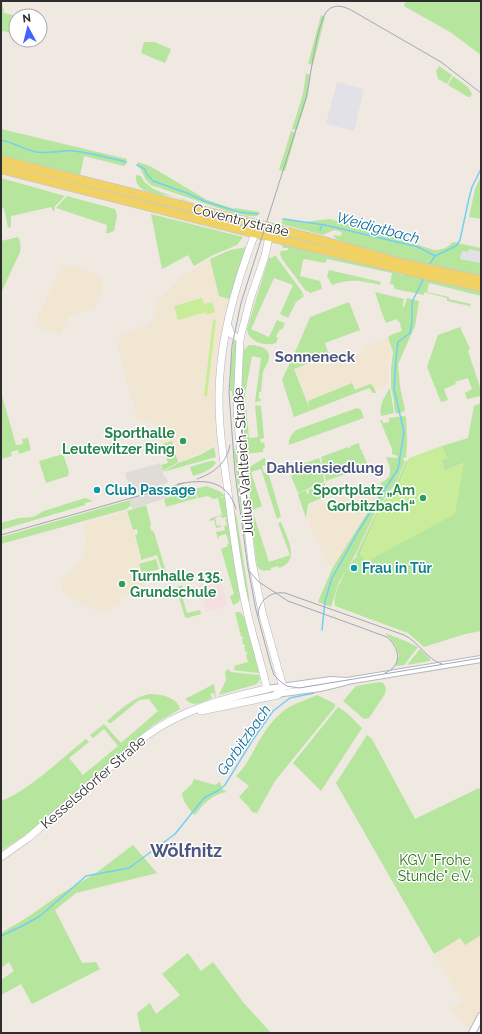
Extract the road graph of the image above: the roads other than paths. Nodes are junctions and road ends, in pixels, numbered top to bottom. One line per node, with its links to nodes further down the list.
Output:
1 (1, 160): 3 (main road, Coventrystraße)
2 (1, 169): 5 (main road, Coventrystraße)
3 (259, 225): 4 (main road, Coventrystraße); 5 (main road, Julius-Vahlteich-Straße)
4 (270, 228): 6 (main road, Julius-Vahlteich-Straße); 7 (main road, Coventrystraße)
5 (255, 234): 6 (main road, Coventrystraße); 11 (main road, Julius-Vahlteich-Straße)
6 (268, 237): 7 (main road, Coventrystraße); 12 (main road, Julius-Vahlteich-Straße)
7 (421, 271): 8 (main road, Coventrystraße)
8 (431, 273): 9 (main road, Coventrystraße); 10 (main road, Coventrystraße)
9 (481, 280)
10 (481, 287)
11 (228, 325): 12 (main road); 16 (main road, Julius-Vahlteich-Straße)
12 (240, 339): 15 (main road, Julius-Vahlteich-Straße)
13 (481, 659): 14 (street, Kesselsdorfer Straße)
14 (347, 681): 15 (street, Kesselsdorfer Straße); 17 (street, Kesselsdorfer Straße)
15 (283, 687): 16 (street, Kesselsdorfer Straße); 17 (main road)
16 (267, 689): 17 (street); 18 (main road, Kesselsdorfer Straße)
17 (278, 695): 18 (main road, Kesselsdorfer Straße)
18 (188, 714): 19 (main road, Kesselsdorfer Straße)
19 (1, 857)
20 (481, 1016): 21 (street)
21 (472, 1033)

